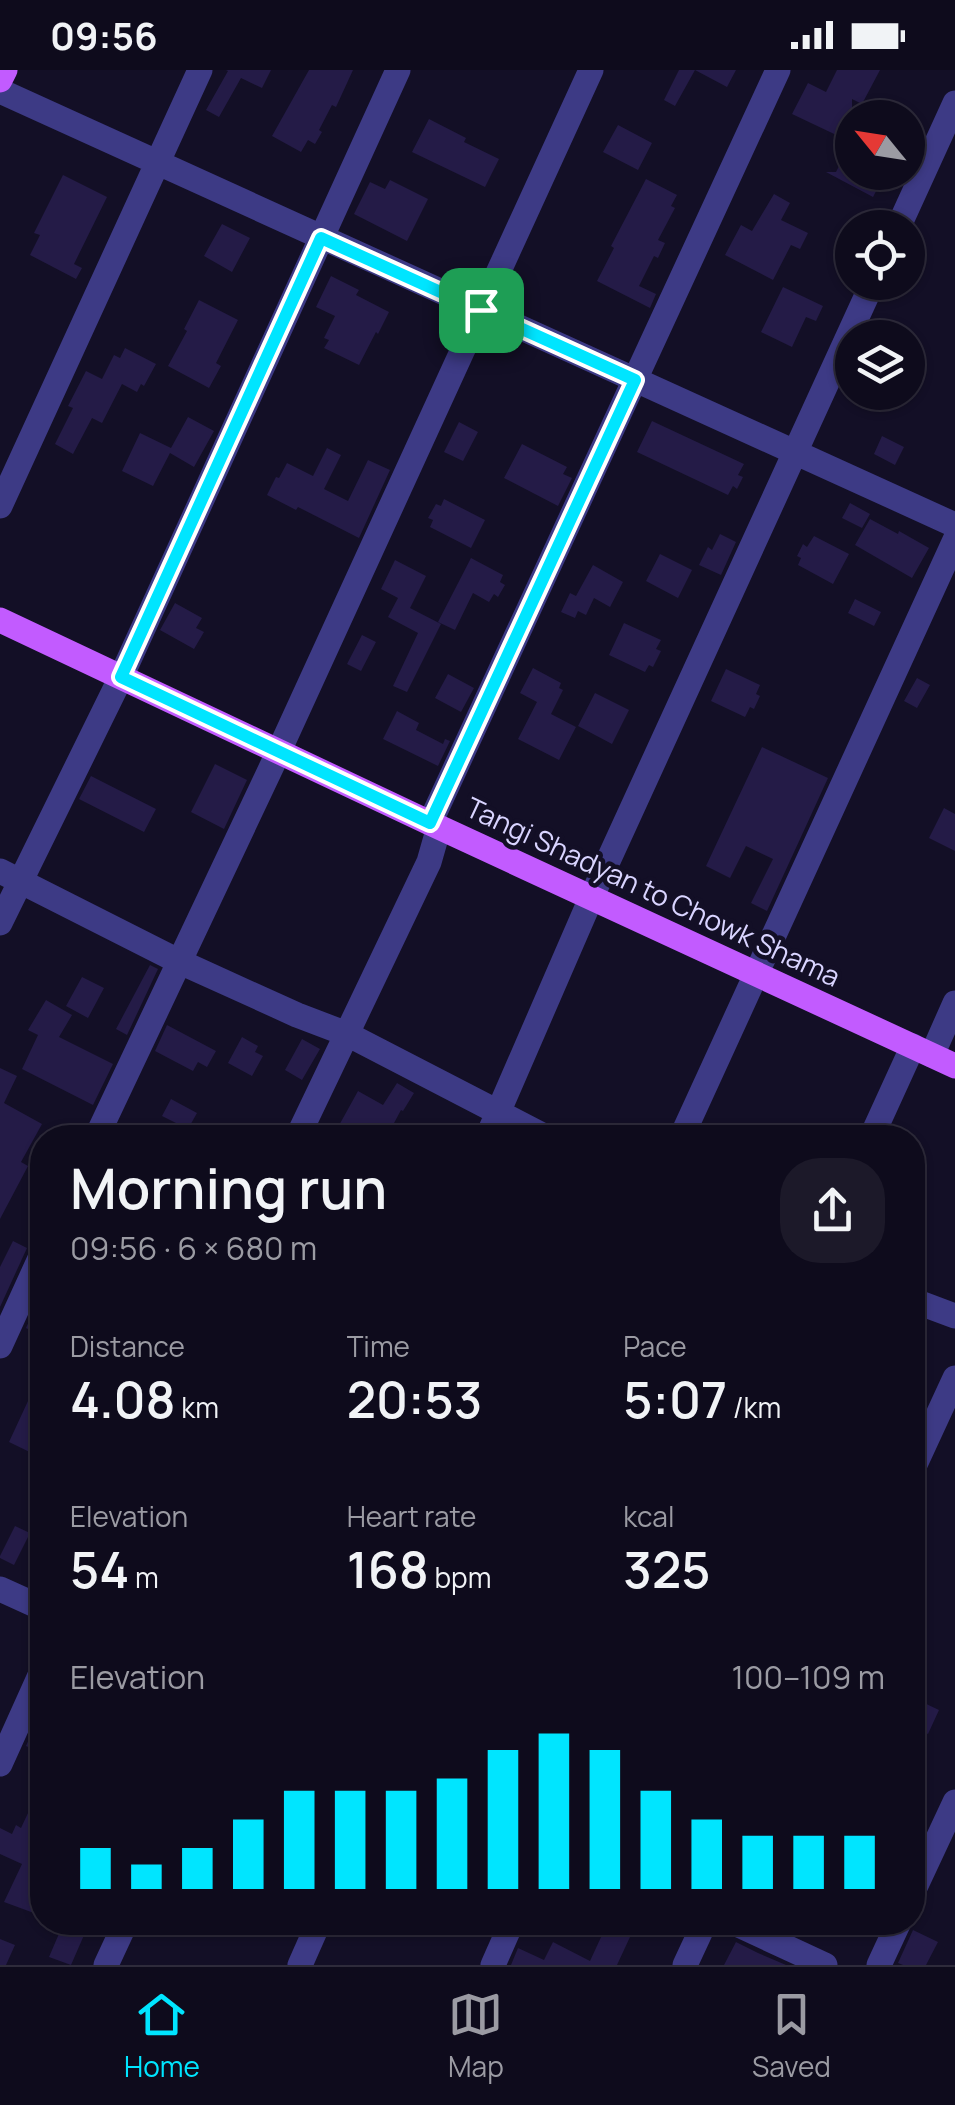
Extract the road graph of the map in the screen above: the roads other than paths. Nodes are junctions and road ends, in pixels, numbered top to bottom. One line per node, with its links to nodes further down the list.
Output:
1 (5, 70): 6 (main road)
2 (200, 70): 9 (street)
3 (398, 70): 11 (street)
4 (591, 70): 13 (street)
5 (778, 70): 14 (street)
6 (0, 80)
7 (0, 91): 9 (street)
8 (955, 103): 10 (street)
9 (157, 163): 11 (street); 16 (street)
10 (906, 210)
11 (321, 238): 13 (street); 20 (street)
12 (865, 300): 15 (street)
13 (481, 310): 14 (street); 21 (street)
14 (635, 380): 15 (street); 22 (street)
15 (795, 452): 17 (street); 24 (street)
16 (0, 506)
17 (955, 525)
18 (955, 540): 27 (street)
19 (0, 620): 20 (main road, Tangi Shadyan to Chowk Shama)
20 (121, 677): 21 (main road, Tangi Shadyan to Chowk Shama); 23 (street)
21 (279, 751): 22 (main road, Tangi Shadyan to Chowk Shama); 26 (street)
22 (435, 825): 24 (main road, Tangi Shadyan to Chowk Shama); 29 (street)
23 (10, 875): 25 (street); 26 (street)
24 (592, 896): 27 (main road, Tangi Shadyan to Chowk Shama); 31 (street)
25 (0, 923)
26 (178, 961): 29 (street); 32 (street)
27 (757, 973): 30 (main road, Tangi Shadyan to Chowk Shama); 36 (street)
28 (955, 1003): 30 (street)
29 (347, 1034): 31 (street); 33 (street)
30 (933, 1056): 37 (street)
31 (498, 1113): 34 (street); 35 (street)
32 (102, 1125)
33 (303, 1125)
34 (492, 1125)
35 (522, 1125)
36 (687, 1125)
37 (881, 1125)
38 (30, 1280): 41 (street)
39 (925, 1305): 40 (street)
40 (955, 1316)
41 (0, 1346)
42 (955, 1378): 43 (street)
43 (925, 1443)
44 (0, 1588): 45 (street)
45 (30, 1602)
46 (30, 1698): 47 (street)
47 (0, 1764)
48 (955, 1802): 49 (street)
49 (925, 1866)
50 (120, 1935): 56 (street)
51 (313, 1935): 57 (street)
52 (506, 1935): 58 (street)
53 (699, 1935): 59 (street)
54 (760, 1935): 60 (street)
55 (893, 1935): 61 (street)
56 (106, 1965)
57 (300, 1965)
58 (493, 1965)
59 (685, 1965)
60 (825, 1965)
61 (880, 1965)

